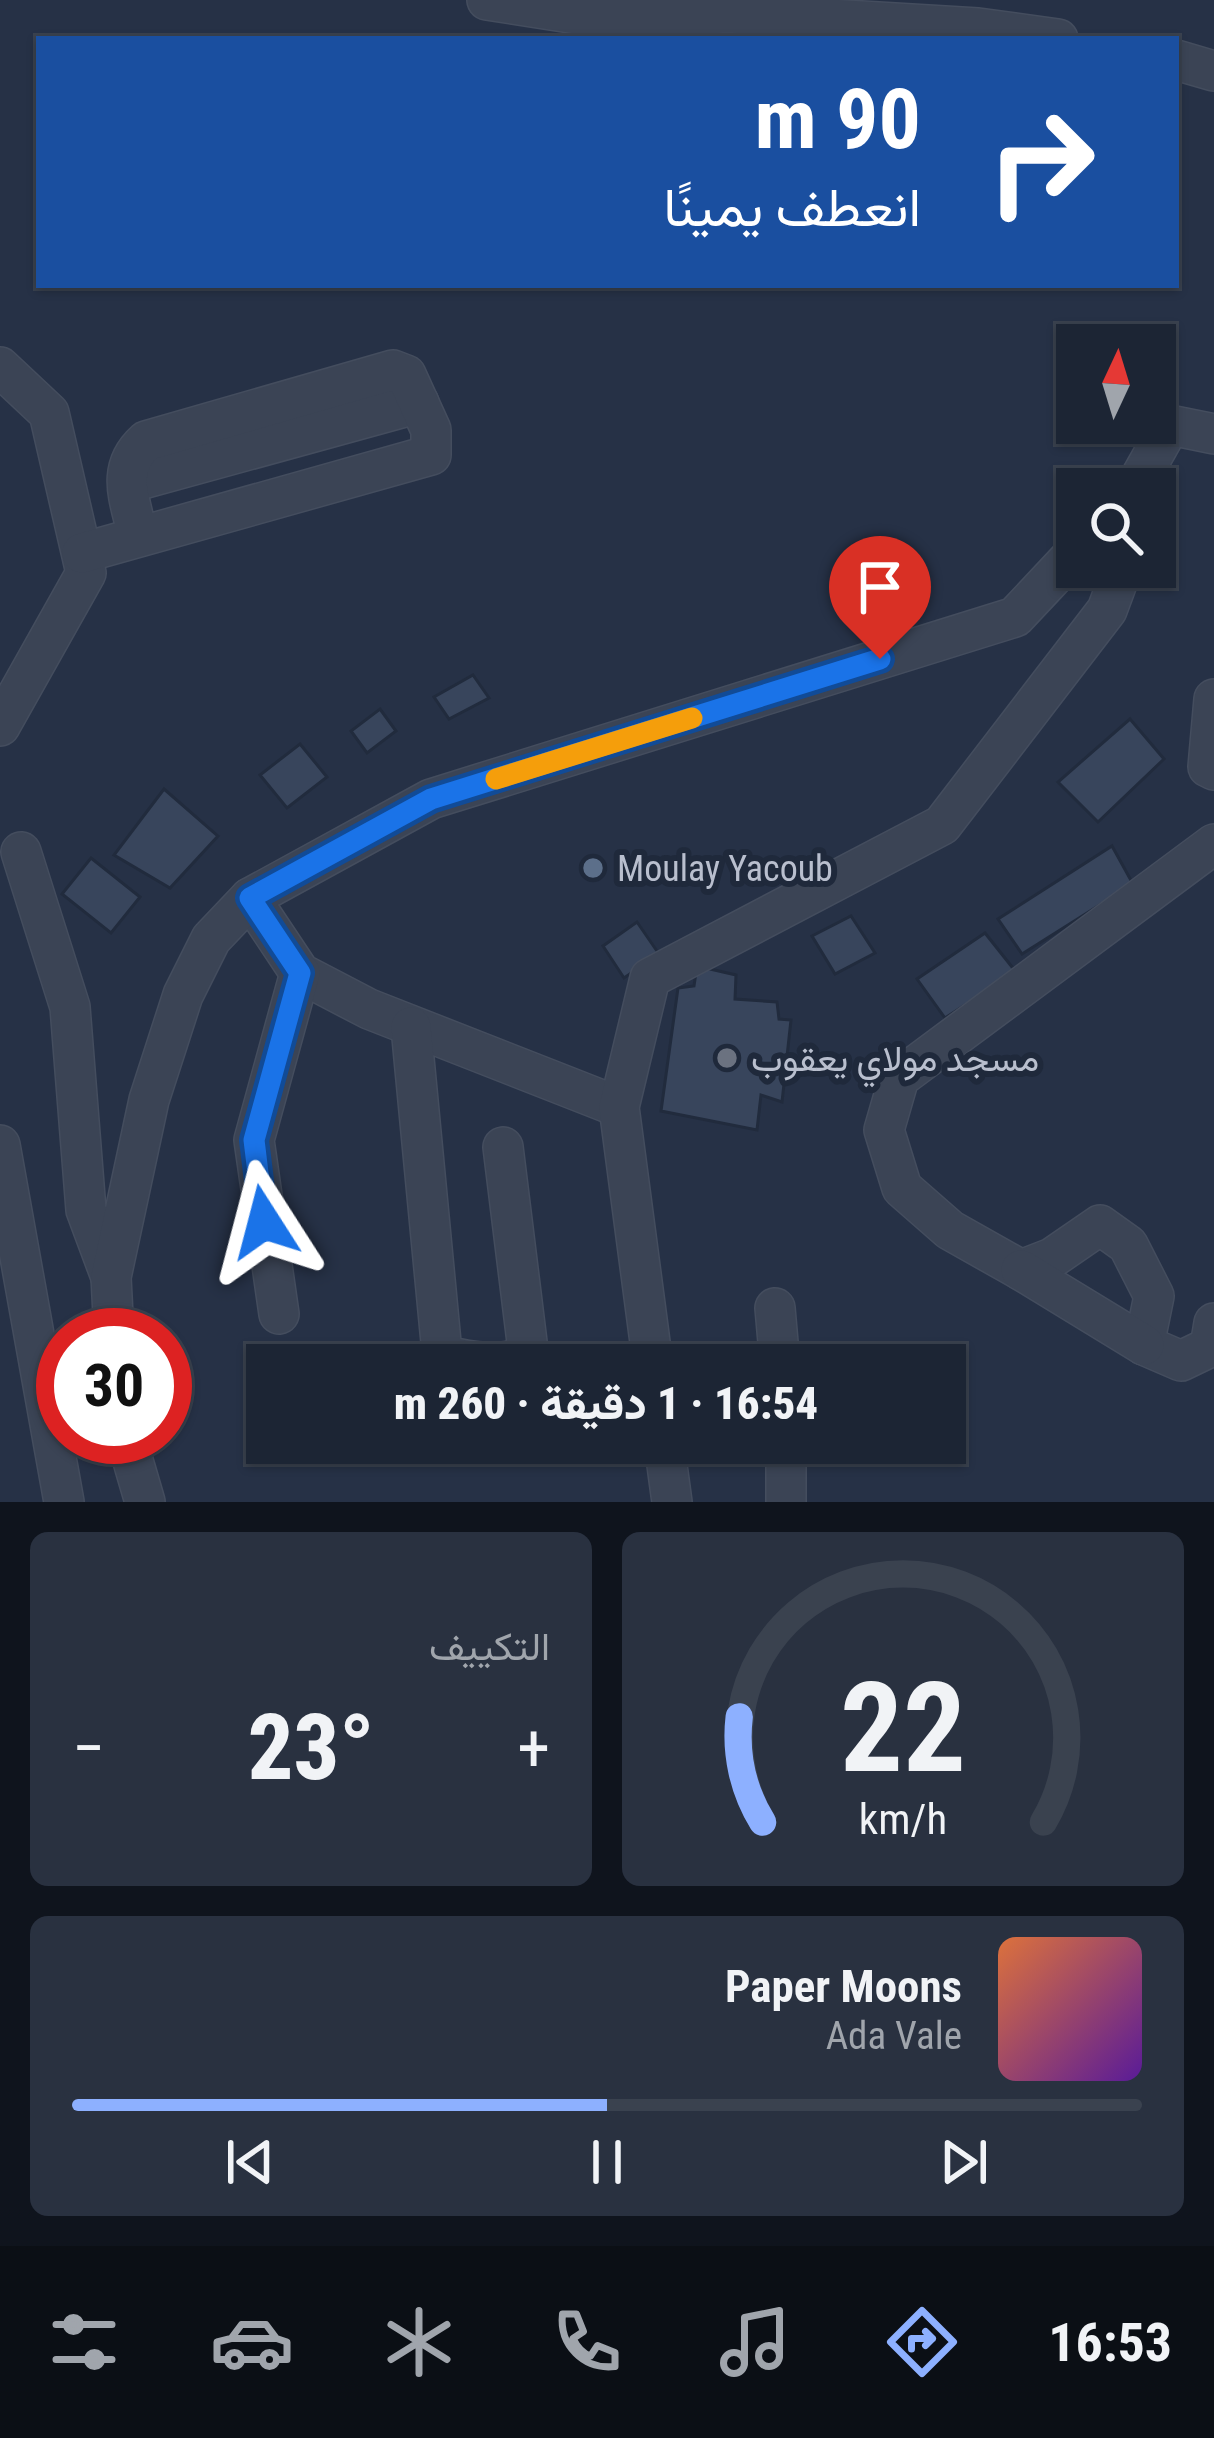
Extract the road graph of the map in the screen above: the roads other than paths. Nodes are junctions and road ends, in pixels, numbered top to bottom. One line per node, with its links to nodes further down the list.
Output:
1 (487, 0): 2 (street)
2 (725, 6): 3 (street)
3 (1036, 36)
4 (1179, 61): 5 (street)
5 (1214, 70)
6 (0, 367): 10 (street)
7 (1214, 434): 8 (street)
8 (1147, 468)
9 (138, 537): 9 (street); 10 (street)
10 (82, 553): 14 (street)
11 (1056, 573): 18 (street)
12 (1116, 588): 21 (street)
13 (1214, 700): 15 (street)
14 (0, 726)
15 (1214, 770)
16 (1214, 844): 24 (street)
17 (20, 852): 25 (street)
18 (250, 898): 19 (street); 25 (street)
19 (300, 973): 20 (street); 28 (street)
20 (411, 1027): 21 (street); 23 (street)
21 (619, 1107): 30 (street)
22 (0, 1145): 36 (street)
23 (503, 1147)
24 (1021, 1270): 32 (street); 32 (street)
25 (111, 1277): 26 (street)
26 (113, 1308)
27 (775, 1308): 31 (street)
28 (279, 1314)
29 (1214, 1322): 32 (street)
30 (650, 1344)
31 (778, 1344)
32 (1144, 1345)
33 (134, 1464): 37 (street)
34 (667, 1464): 38 (street)
35 (786, 1464): 39 (street)
36 (64, 1502)
37 (145, 1502)
38 (672, 1502)
39 (786, 1502)

